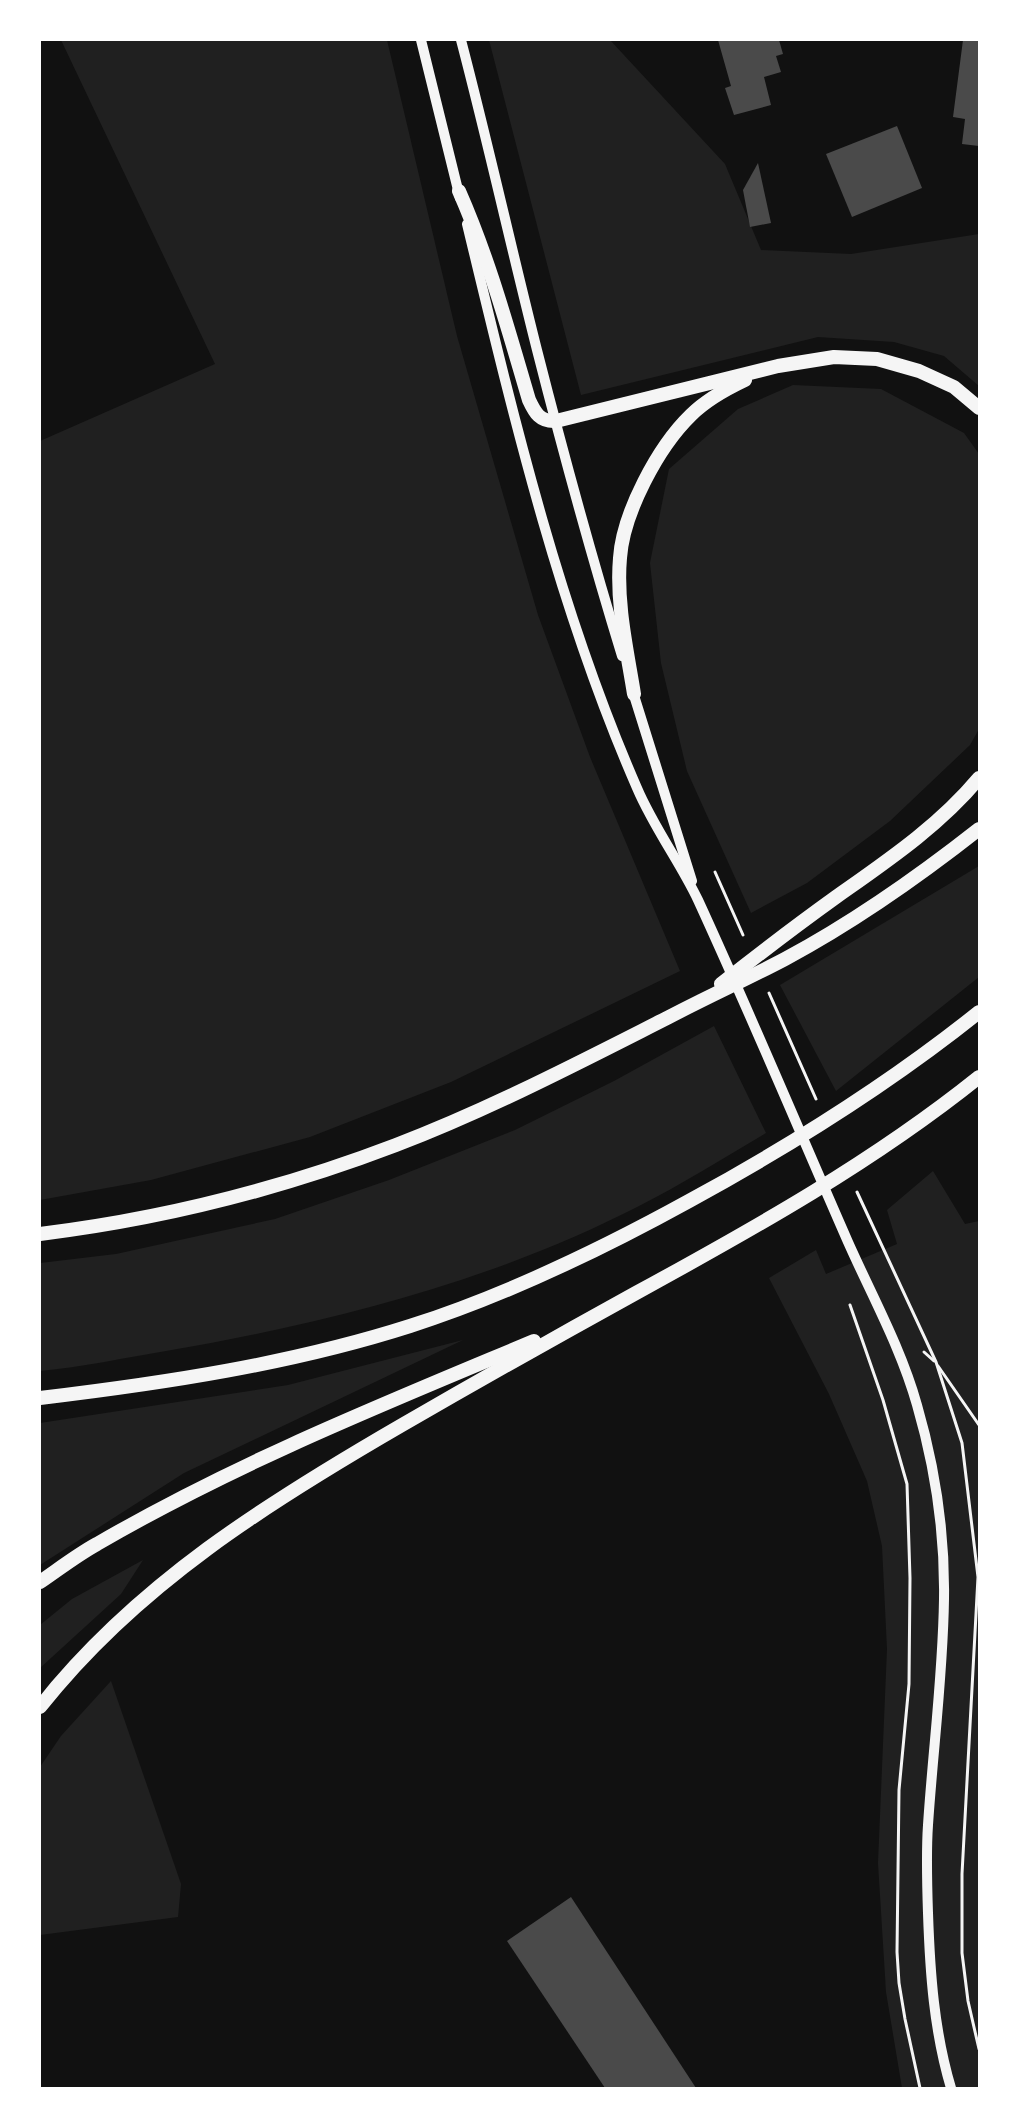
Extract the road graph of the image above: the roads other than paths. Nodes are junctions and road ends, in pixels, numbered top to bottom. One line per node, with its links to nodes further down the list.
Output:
1 (421, 40): 3 (main road)
2 (462, 40): 6 (main road)
3 (459, 192): 6 (highway); 10 (main road)
4 (778, 366): 5 (highway); 6 (highway); 7 (highway)
5 (979, 408)
6 (556, 421): 7 (main road)
7 (634, 694): 10 (main road)
8 (979, 778): 11 (highway)
9 (979, 829): 11 (highway)
10 (695, 894): 19 (main road)
11 (696, 1002): 14 (highway)
12 (979, 1012): 16 (highway)
13 (979, 1077): 15 (highway)
14 (40, 1234)
15 (597, 1315): 17 (highway); 18 (highway)
16 (40, 1398)
17 (40, 1582)
18 (40, 1707)
19 (951, 2088)

